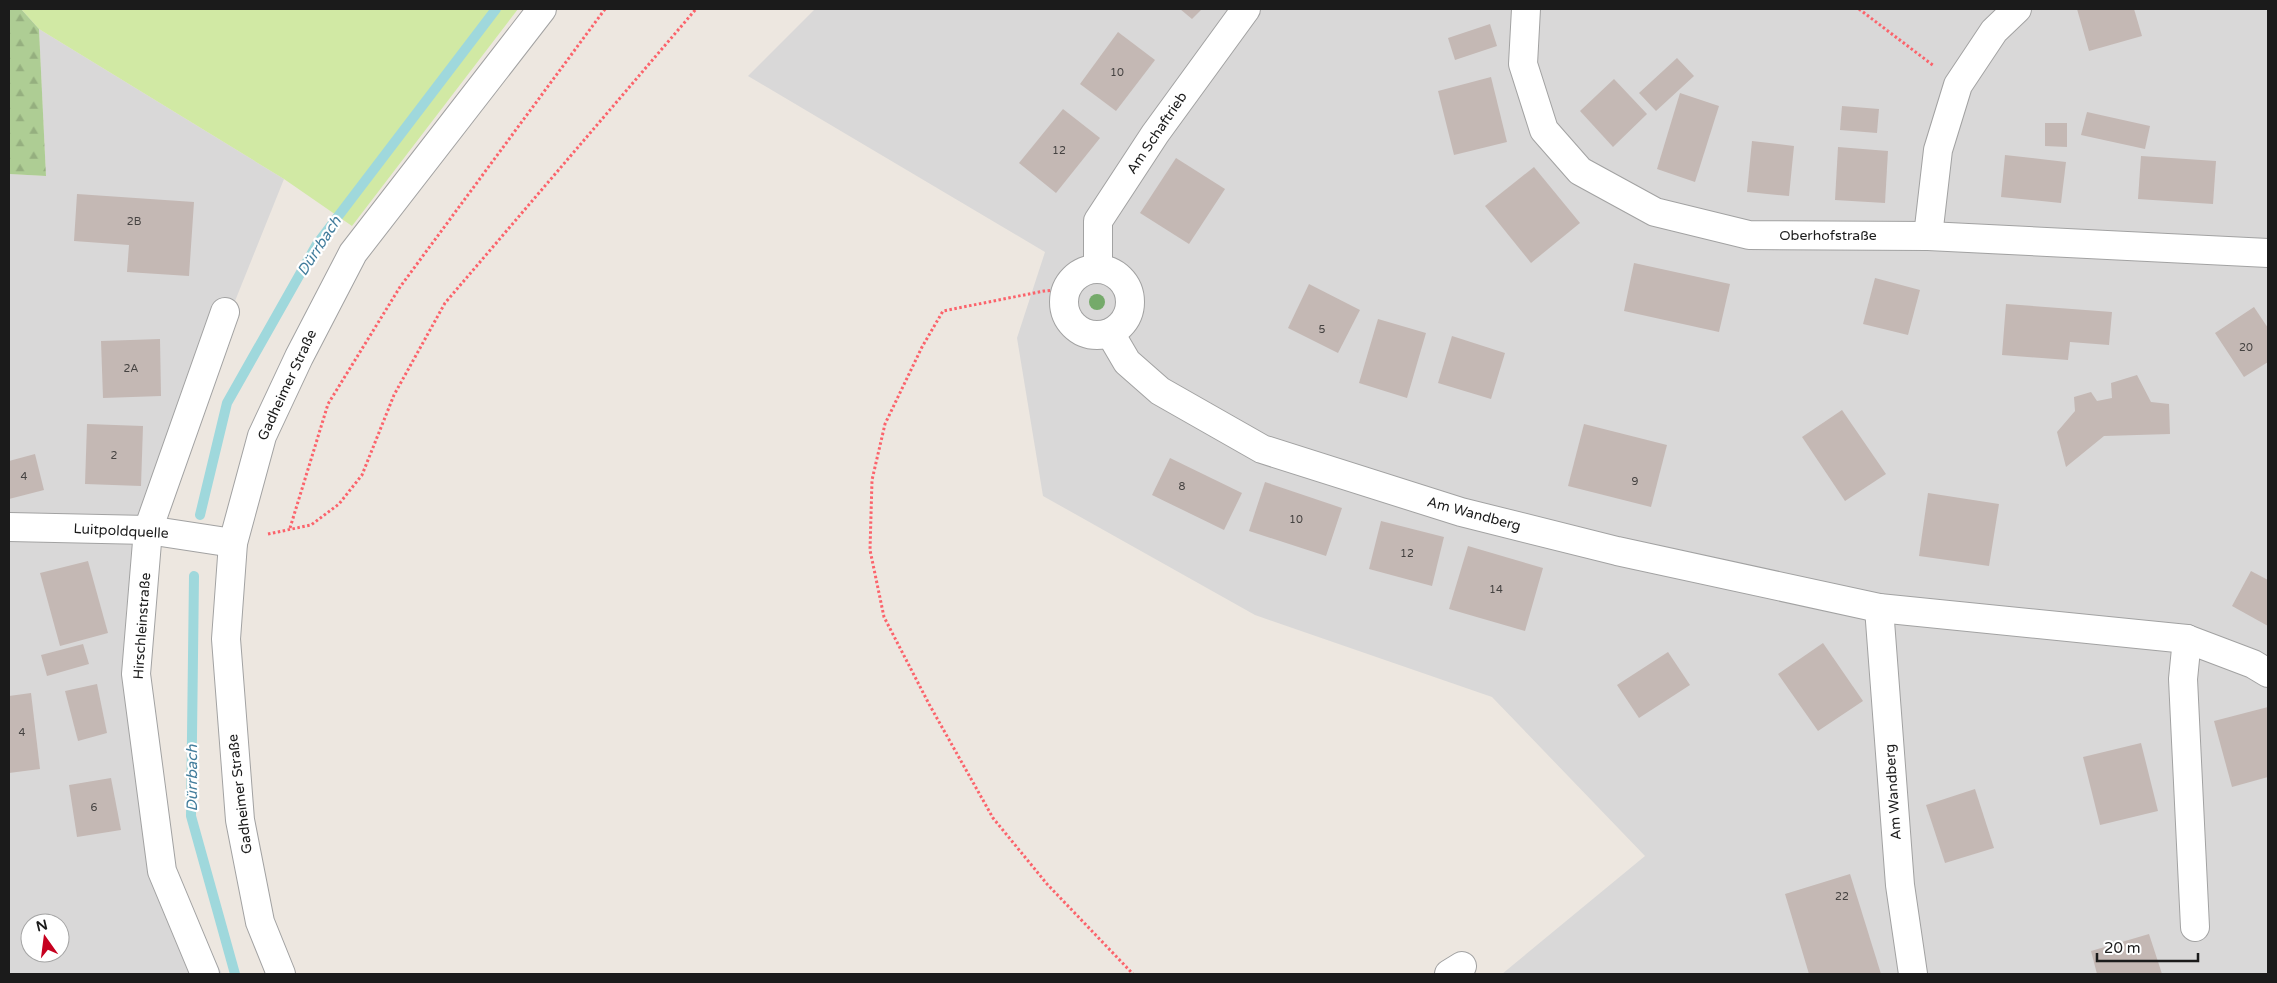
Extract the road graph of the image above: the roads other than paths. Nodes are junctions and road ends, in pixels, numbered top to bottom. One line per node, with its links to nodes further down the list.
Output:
1 (542, 9): 12 (street, Gadheimer Straße)
2 (1246, 9): 7 (street, Am Schaftrieb)
3 (1526, 9): 5 (street, Oberhofstraße)
4 (2017, 9): 5 (street)
5 (1928, 236): 6 (street, Oberhofstraße)
6 (2268, 253)
7 (1098, 268): 9 (street); 9 (street)
8 (225, 312): 11 (street, Hirschleinstraße)
9 (1110, 333): 13 (street, Am Wandberg)
10 (9, 527): 11 (street, Luitpoldquelle)
11 (148, 530): 12 (street, Luitpoldquelle); 17 (street, Hirschleinstraße)
12 (233, 543): 18 (street, Gadheimer Straße)
13 (1879, 608): 14 (street, Am Wandberg); 19 (street, Am Wandberg)
14 (2187, 639): 15 (street, Am Wandberg); 16 (street)
15 (2268, 674)
16 (2195, 927)
17 (205, 974)
18 (281, 974)
19 (1913, 974)

